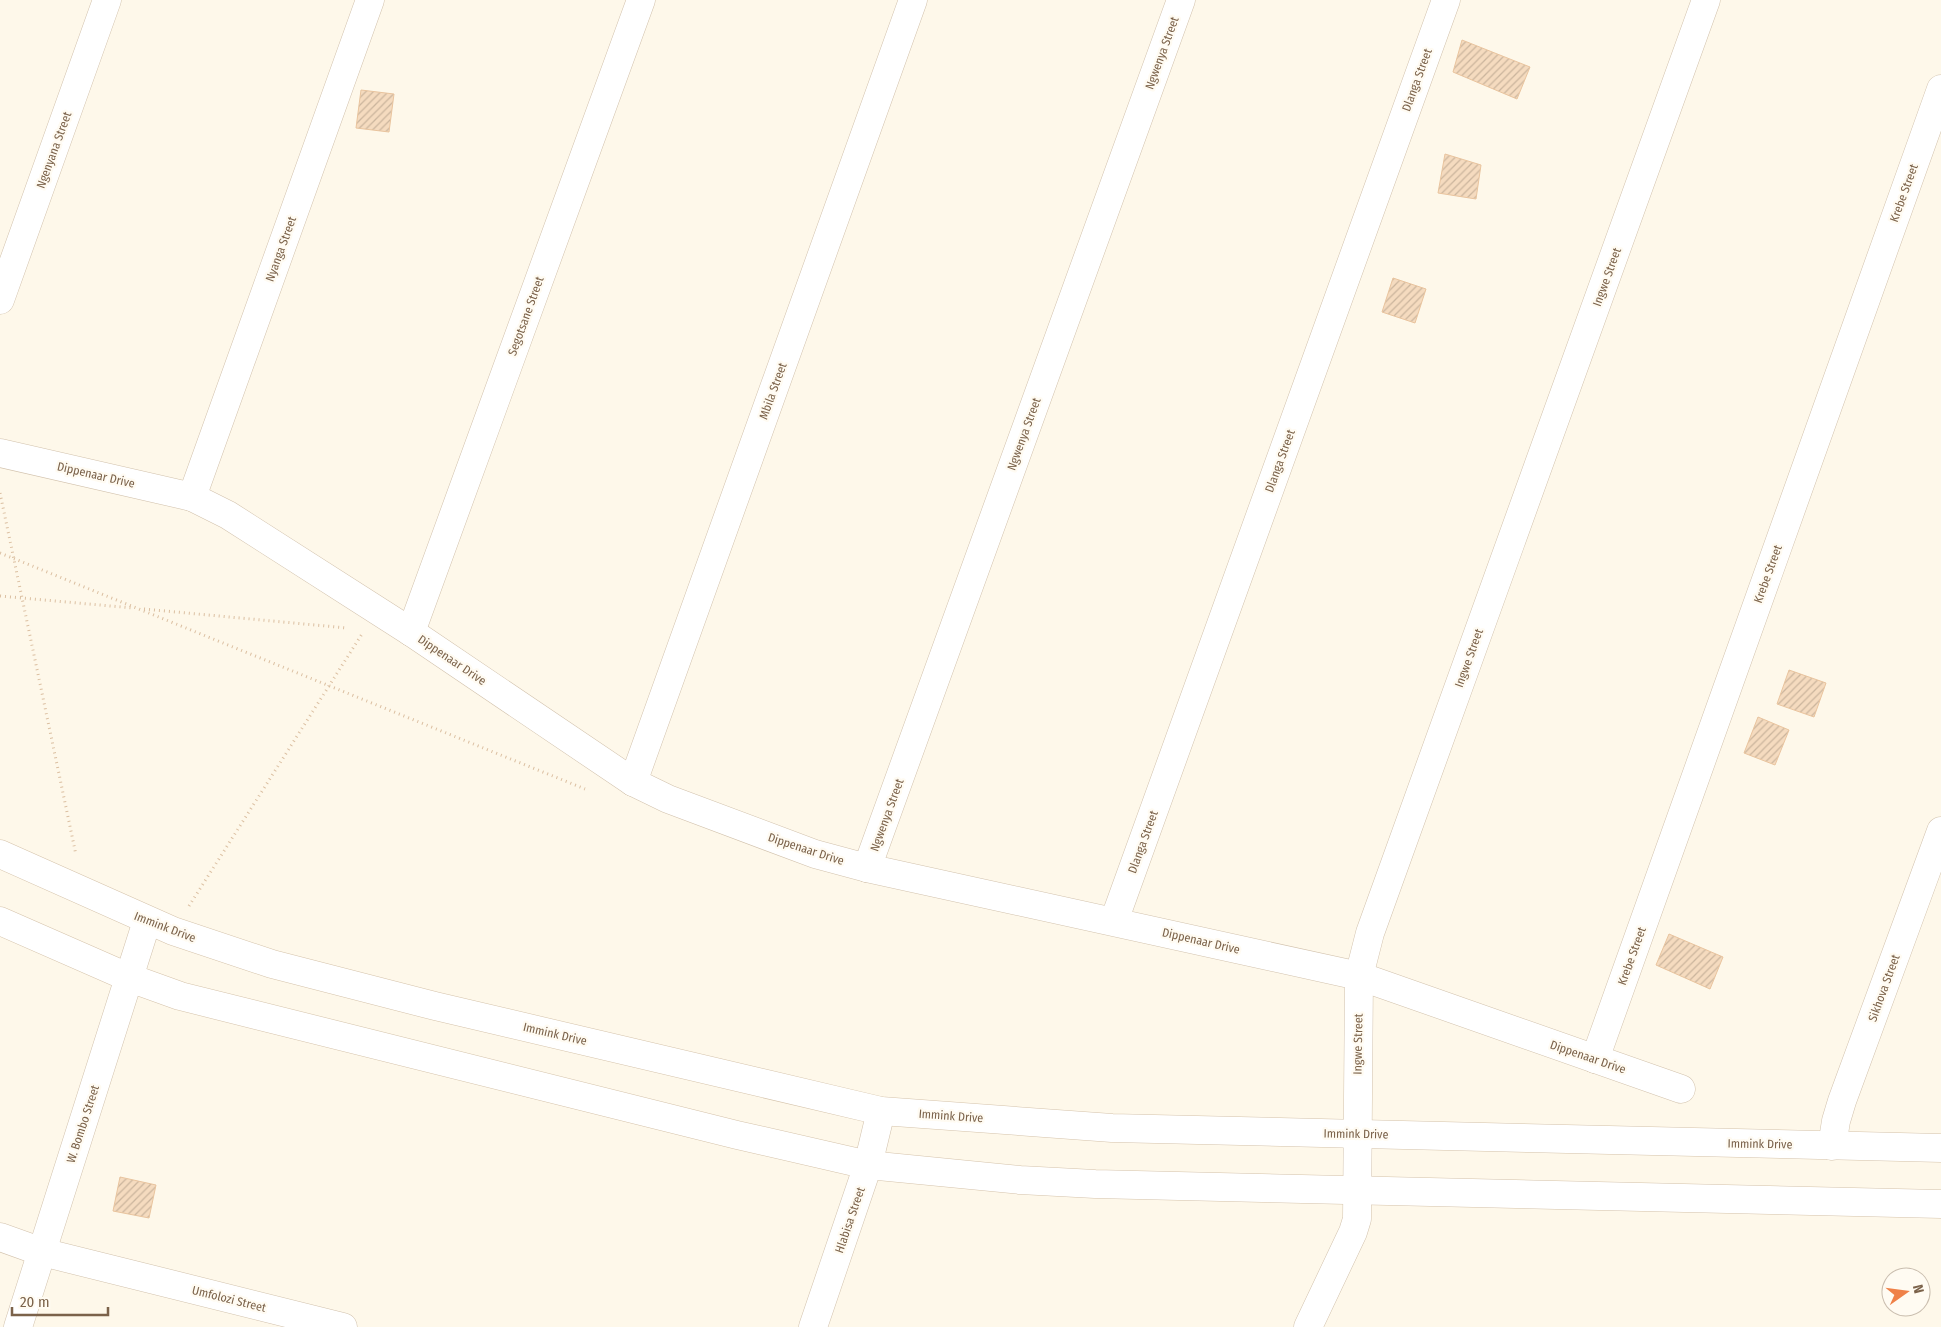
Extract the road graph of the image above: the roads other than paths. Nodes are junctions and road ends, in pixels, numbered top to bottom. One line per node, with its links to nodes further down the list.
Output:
1 (107, 0): 9 (street, Ngenyana Street)
2 (370, 0): 11 (street, Nyanga Street)
3 (641, 0): 12 (street, Segotsane Street)
4 (913, 0): 13 (street, Mbila Street)
5 (1181, 0): 16 (street, Ngwenya Street)
6 (1446, 0): 19 (street, Dlanga Street)
7 (1706, 0): 20 (street, Ingwe Street)
8 (1941, 89): 22 (street, Krebe Street)
9 (0, 300)
10 (0, 452): 11 (street, Dippenaar Drive)
11 (192, 497): 12 (street, Dippenaar Drive)
12 (411, 632): 13 (street, Dippenaar Drive)
13 (633, 782): 16 (street, Dippenaar Drive)
14 (1941, 834): 26 (street, Sikhova Street)
15 (0, 854): 18 (street, Immink Drive)
16 (867, 868): 19 (street, Dippenaar Drive)
17 (0, 920): 21 (street)
18 (147, 921): 21 (street, W. Bombo Street); 24 (street, Immink Drive)
19 (1114, 921): 20 (street, Dippenaar Drive)
20 (1359, 976): 22 (street, Dippenaar Drive); 25 (street, Ingwe Street)
21 (130, 978): 28 (street); 32 (street, W. Bombo Street)
22 (1595, 1060): 23 (street, Dippenaar Drive)
23 (1681, 1089)
24 (881, 1111): 25 (street, Immink Drive); 28 (street, Hlabisa Street)
25 (1356, 1134): 26 (street, Immink Drive); 29 (street, Ingwe Street)
26 (1832, 1146): 27 (street, Immink Drive)
27 (1941, 1148)
28 (868, 1165): 29 (street); 36 (street, Hlabisa Street)
29 (1358, 1189): 30 (street); 37 (street, Ingwe Street)
30 (1941, 1204)
31 (0, 1237): 32 (street, Umfolozi Street)
32 (42, 1252): 33 (street, Umfolozi Street); 34 (street, W. Bombo Street)
33 (288, 1320): 35 (street, Umfolozi Street)
34 (18, 1327)
35 (342, 1327)
36 (814, 1327)
37 (1308, 1327)

